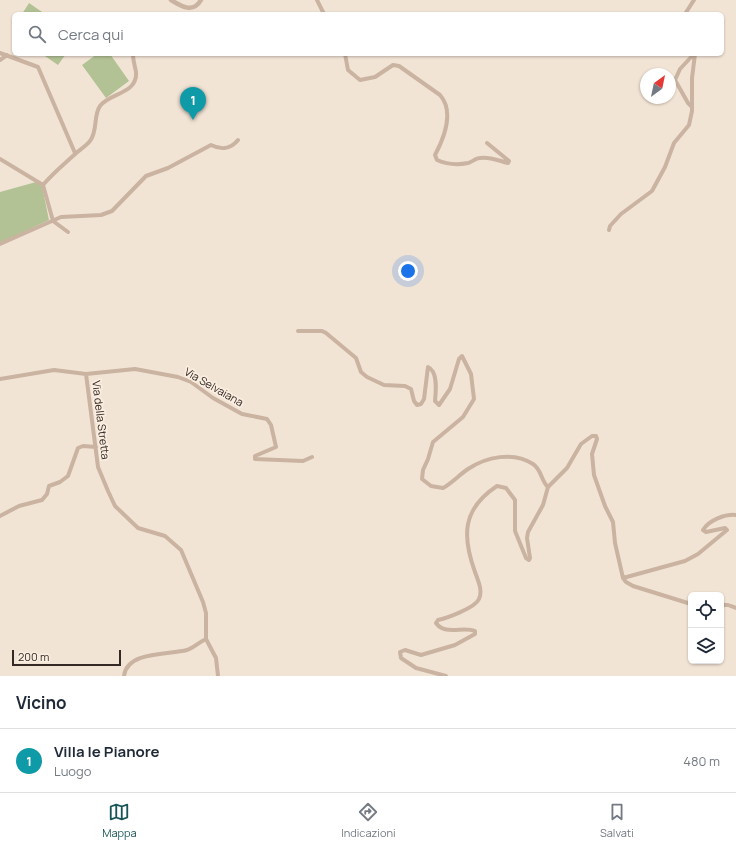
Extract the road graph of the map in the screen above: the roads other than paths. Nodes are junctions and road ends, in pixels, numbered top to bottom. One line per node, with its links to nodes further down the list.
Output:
1 (170, 0): 2 (street)
2 (201, 0)
3 (317, 0): 5 (street)
4 (694, 0): 6 (street)
5 (323, 12)
6 (686, 12)
7 (0, 53): 8 (street)
8 (6, 55): 13 (street); 17 (street)
9 (133, 56): 17 (street)
10 (345, 56): 16 (street)
11 (693, 56): 14 (street)
12 (695, 56): 14 (street)
13 (0, 60)
14 (692, 107): 21 (street)
15 (238, 140): 20 (street)
16 (487, 143)
17 (75, 153): 19 (street)
18 (0, 159): 19 (street)
19 (43, 185): 20 (street)
20 (53, 221): 22 (street); 23 (street)
21 (609, 230)
22 (68, 232)
23 (0, 244)
24 (298, 331): 29 (street)
25 (86, 374): 26 (street); 27 (street, Via della Stretta); 28 (street, Via Selvaiana)
26 (0, 379)
27 (96, 447): 31 (street); 36 (street, Via della Stretta)
28 (312, 457)
29 (548, 487): 32 (street); 39 (street)
30 (736, 515): 32 (street)
31 (0, 516)
32 (623, 578): 33 (street)
33 (688, 603)
34 (724, 605): 35 (street)
35 (736, 608)
36 (206, 639): 37 (street); 38 (street)
37 (124, 676)
38 (218, 676)
39 (446, 676)

